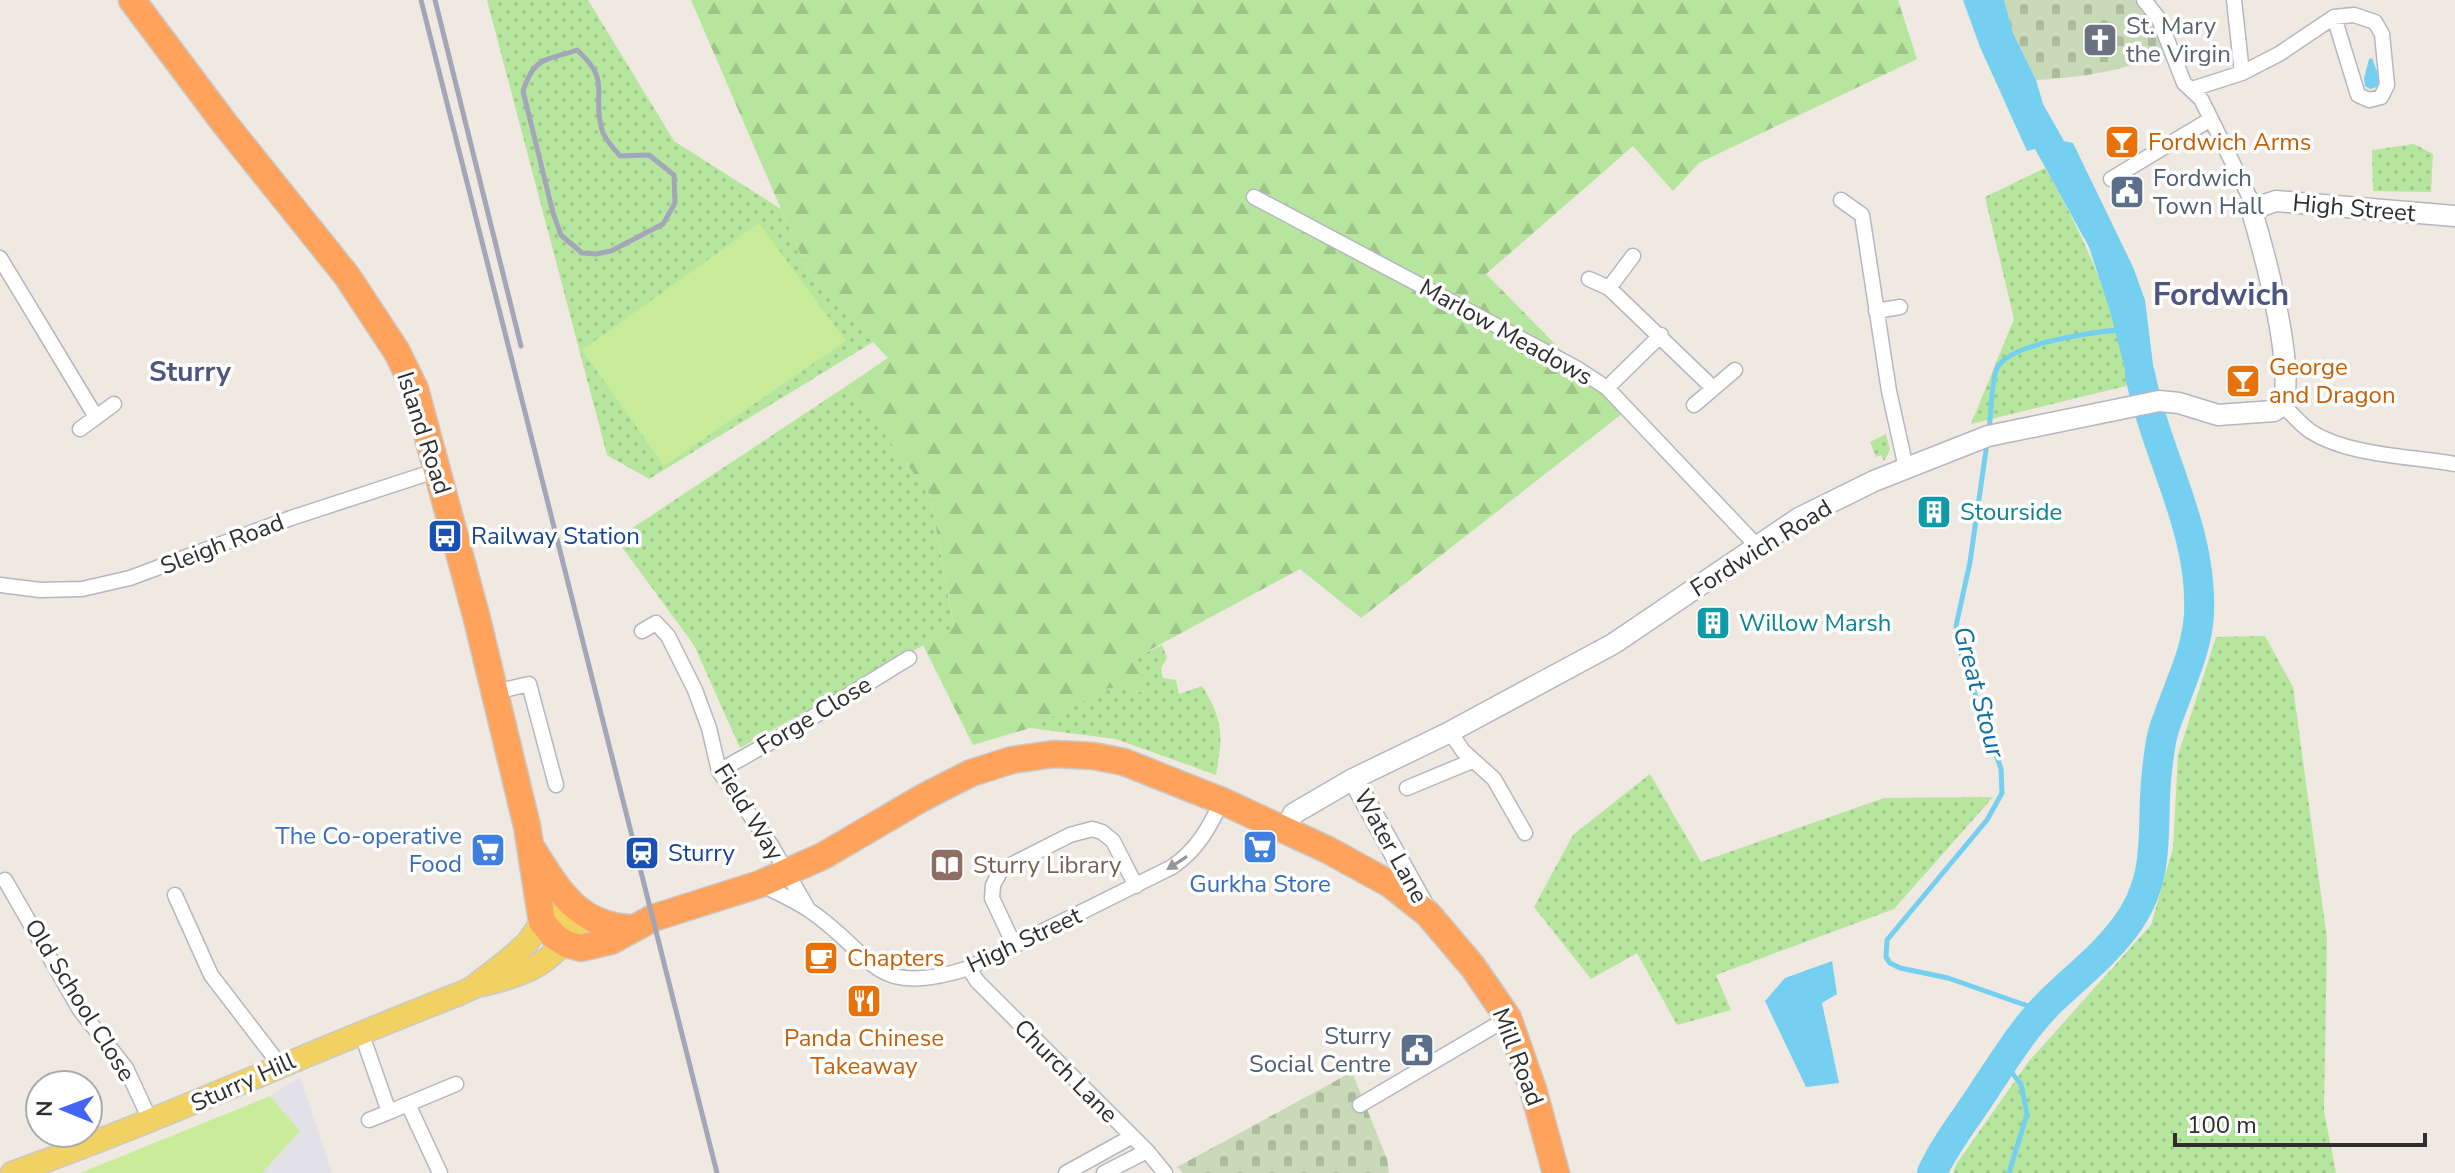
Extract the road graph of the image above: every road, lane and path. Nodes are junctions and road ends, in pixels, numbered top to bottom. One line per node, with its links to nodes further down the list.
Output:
1 (132, 0): 30 (highway, Island Road)
2 (2144, 0): 6 (street)
3 (2234, 0): 5 (street)
4 (2334, 17): 4 (street); 5 (street)
5 (2242, 73): 6 (street)
6 (2188, 86): 7 (street)
7 (2211, 119): 8 (street); 11 (street)
8 (2111, 179)
9 (1254, 197): 21 (street, Marlow Meadows)
10 (1841, 200): 18 (street)
11 (2256, 210): 12 (street, High Street); 25 (street)
12 (2455, 216)
13 (1633, 256): 16 (street)
14 (2, 266): 26 (street)
15 (1589, 279): 16 (street)
16 (1609, 288): 19 (street)
17 (1900, 307): 18 (street)
18 (1876, 311): 29 (street)
19 (1661, 335): 21 (street); 22 (street)
20 (1735, 370): 22 (street)
21 (1607, 388): 31 (street, Marlow Meadows)
22 (1713, 388): 24 (street)
23 (114, 404): 26 (street)
24 (1694, 405)
25 (2283, 405): 28 (street); 29 (street, Fordwich Road)
26 (96, 417): 27 (street)
27 (80, 429)
28 (2455, 464)
29 (1906, 468): 31 (street, Fordwich Road)
30 (438, 470): 32 (street, Sleigh Road); 35 (highway, Island Road)
31 (1757, 546): 36 (street, Fordwich Road)
32 (0, 585)
33 (642, 631): 38 (street, Field Way)
34 (909, 658): 38 (street, Forge Close)
35 (495, 692): 40 (street); 45 (highway, Island Road)
36 (1450, 732): 37 (street); 39 (street, Fordwich Road)
37 (1472, 761): 41 (street); 44 (street)
38 (719, 771): 46 (street, Field Way)
39 (1353, 779): 43 (street, Fordwich Road); 53 (street, Water Lane)
40 (556, 785)
41 (1407, 788)
42 (1222, 801): 43 (highway, Mill Road); 46 (highway, Mill Road); 49 (street, High Street, one-way to 49)
43 (1286, 830): 53 (highway, Mill Road)
44 (1525, 833)
45 (532, 849): 52 (highway, Island Road); 54 (highway, Island Road)
46 (787, 873): 48 (highway, Mill Road); 51 (street, High Street)
47 (5, 880): 68 (street, Old School Close)
48 (760, 884): 51 (street, High Street); 55 (highway, Mill Road)
49 (1136, 886): 57 (street, High Street); 57 (street)
50 (175, 895): 62 (street)
51 (808, 909): 58 (street, High Street)
52 (580, 911): 54 (main road, Sturry Hill); 55 (highway); 56 (main road, Sturry Hill)
53 (1428, 914): 60 (highway, Mill Road)
54 (542, 922): 56 (highway); 59 (main road, Sturry Hill)
55 (635, 928): 56 (highway, Mill Road)
56 (566, 944): 59 (main road, Sturry Hill)
57 (1014, 945): 58 (street, High Street)
58 (969, 968): 69 (street, Church Lane)
59 (472, 988): 61 (main road, Sturry Hill)
60 (1508, 1018): 65 (street); 76 (highway, Mill Road)
61 (361, 1032): 62 (main road, Sturry Hill); 66 (street)
62 (280, 1065): 68 (main road, Sturry Hill)
63 (456, 1084): 64 (street)
64 (408, 1104): 66 (street); 72 (street)
65 (1360, 1105)
66 (389, 1112): 67 (street)
67 (369, 1120)
68 (151, 1122): 71 (main road, Sturry Hill)
69 (1131, 1137): 70 (street, Church Lane); 73 (street)
70 (1147, 1151): 74 (street); 75 (street, Church Lane)
71 (12, 1173)
72 (440, 1173)
73 (1066, 1173)
74 (1104, 1173)
75 (1165, 1173)
76 (1556, 1173)

